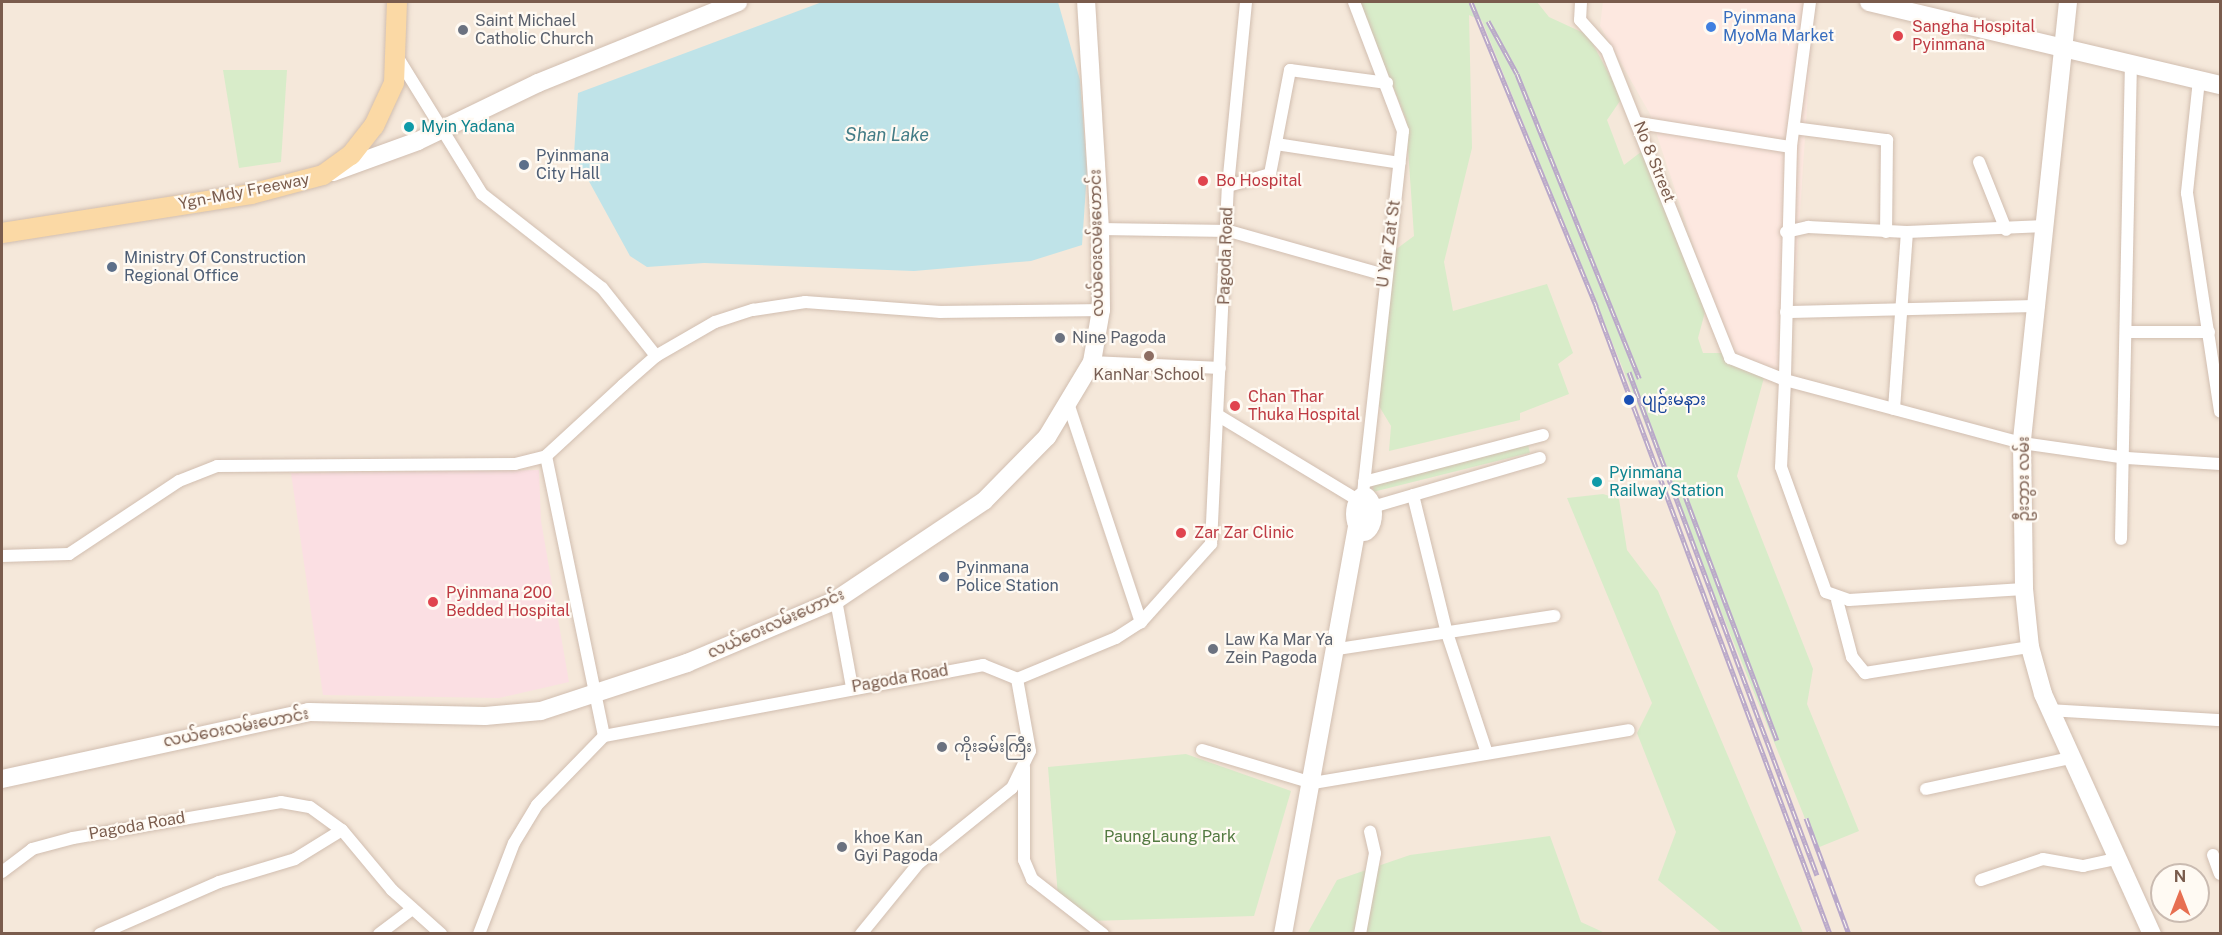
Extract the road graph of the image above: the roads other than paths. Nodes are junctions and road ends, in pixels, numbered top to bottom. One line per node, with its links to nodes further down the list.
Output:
1 (397, 2): 11 (main road, Ygn-Mdy Freeway)
2 (738, 2): 18 (street)
3 (1086, 2): 26 (street, လယ်ဝေးလမ်းဟောင်း)
4 (1246, 2): 24 (street, Pagoda Road)
5 (1354, 2): 15 (street, U Yar Zat St)
6 (1581, 2): 16 (street, No 8 Street)
7 (1810, 2): 17 (street)
8 (1872, 2): 10 (street)
9 (2068, 2): 10 (street, ဦးဘွား လမ်း)
10 (2064, 46): 12 (street); 25 (street, ဦးဘွား လမ်း)
11 (399, 58): 18 (street); 23 (main road, Ygn-Mdy Freeway)
12 (2131, 63): 13 (street); 38 (street)
13 (2199, 80): 14 (street); 39 (street)
14 (2220, 82)
15 (1387, 83): 19 (street); 22 (street, U Yar Zat St)
16 (1639, 123): 20 (street); 43 (street, No 8 Street)
17 (1794, 128): 20 (street); 30 (street)
18 (439, 131): 23 (street); 40 (street)
19 (1276, 144): 22 (street); 24 (street)
20 (1791, 147): 29 (street)
21 (1979, 162): 27 (street)
22 (1400, 164): 33 (street, U Yar Zat St)
23 (323, 175): 32 (main road, Ygn-Mdy Freeway)
24 (1228, 186): 28 (street, Pagoda Road)
25 (2045, 226): 27 (street); 34 (street, ဦးဘွား လမ်း)
26 (1100, 229): 28 (street); 36 (street, လယ်ဝေးလမ်းဟောင်း)
27 (2006, 230): 31 (street)
28 (1229, 231): 33 (street); 42 (street, Pagoda Road)
29 (1786, 232): 30 (street); 37 (street)
30 (1886, 232): 31 (street)
31 (1907, 232): 35 (street)
32 (2, 233)
33 (1384, 275): 55 (street, U Yar Zat St)
34 (2039, 306): 35 (street); 49 (street, ဦးဘွား လမ်း)
35 (1902, 308): 37 (street); 45 (street)
36 (1101, 310): 40 (street); 41 (street, လယ်ဝေးလမ်းဟောင်း)
37 (1786, 312): 43 (street)
38 (2127, 332): 39 (street); 52 (street)
39 (2209, 332): 46 (street)
40 (656, 356): 50 (street)
41 (1092, 362): 42 (street); 44 (street, လယ်ဝေးလမ်းဟောင်း)
42 (1220, 368): 47 (street, Pagoda Road)
43 (1785, 380): 45 (street, No 8 Street); 60 (street)
44 (1069, 406): 59 (street, လယ်ဝေးလမ်းဟောင်း); 62 (street)
45 (1894, 409): 49 (street, No 8 Street)
46 (2220, 412)
47 (1219, 416): 55 (street); 62 (street, Pagoda Road)
48 (1543, 435): 55 (street)
49 (2022, 443): 52 (street, No 8 Street); 58 (street, ဦးဘွား လမ်း)
50 (546, 456): 57 (street); 68 (street)
51 (1540, 458): 54 (street)
52 (2127, 458): 53 (street, No 8 Street); 56 (street)
53 (2220, 464)
54 (1413, 495): 55 (street); 63 (street)
55 (1363, 499): 65 (street)
56 (2121, 538)
57 (2, 556)
58 (2024, 589): 60 (street); 64 (street, ဦးဘွား လမ်း)
59 (836, 600): 67 (street); 68 (street, လယ်ဝေးလမ်းဟောင်း)
60 (1838, 600): 64 (street)
61 (1554, 616): 63 (street)
62 (1141, 622): 66 (street, Pagoda Road)
63 (1447, 633): 65 (street); 74 (street)
64 (2030, 647): 69 (street, ဦးဘွား လမ်း)
65 (1338, 649): 78 (street)
66 (1017, 679): 67 (street, Pagoda Road); 76 (street)
67 (852, 687): 72 (street, Pagoda Road)
68 (595, 691): 72 (street); 77 (street, လယ်ဝေးလမ်းဟောင်း)
69 (2050, 710): 70 (street); 75 (street, ဦးဘွား လမ်း)
70 (2220, 720)
71 (1629, 730): 74 (street)
72 (604, 736): 91 (street)
73 (1202, 750): 78 (street)
74 (1487, 753): 78 (street)
75 (2072, 758): 79 (street); 83 (street, ဦးဘွား လမ်း)
76 (1024, 767): 92 (street); 93 (street)
77 (9, 776)
78 (1313, 783): 94 (street)
79 (1926, 789)
80 (342, 830): 84 (street, Pagoda Road); 87 (street, Pagoda Road); 88 (street)
81 (1370, 832): 95 (street)
82 (2213, 855): 85 (street)
83 (2117, 859): 86 (street); 96 (street, ဦးဘွား လမ်း)
84 (2, 872)
85 (2220, 874)
86 (1981, 880)
87 (411, 910): 89 (street); 90 (street, Pagoda Road)
88 (100, 933)
89 (379, 933)
90 (441, 933)
91 (479, 933)
92 (861, 933)
93 (1103, 933)
94 (1283, 933)
95 (1360, 933)
96 (2152, 933)

